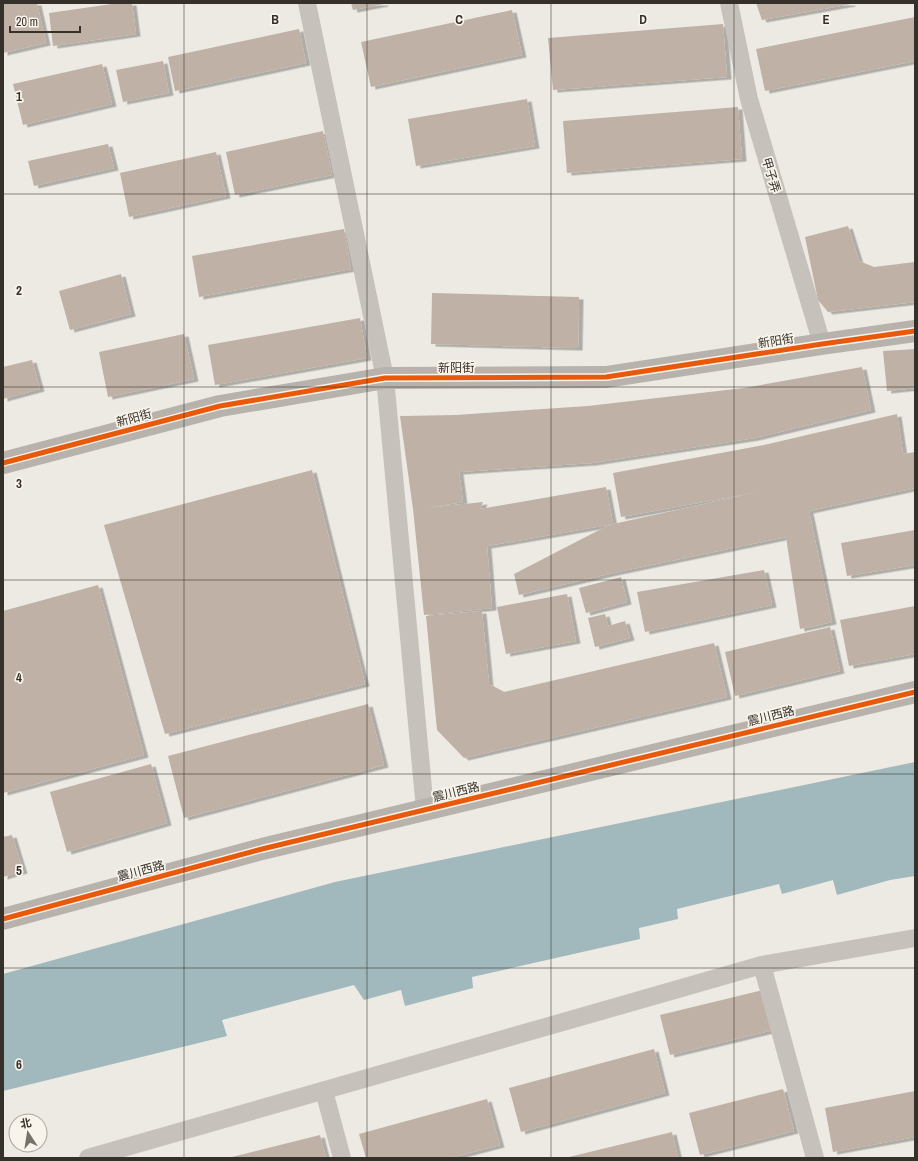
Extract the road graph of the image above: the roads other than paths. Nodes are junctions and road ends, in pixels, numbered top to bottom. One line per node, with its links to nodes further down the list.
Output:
1 (307, 3): 5 (street)
2 (729, 3): 4 (street, 甲子弄)
3 (915, 331): 4 (street, 新阳街)
4 (822, 344): 5 (street, 新阳街)
5 (385, 378): 6 (street, 新阳街); 8 (street)
6 (3, 463)
7 (915, 692): 8 (street, 震川西路)
8 (425, 810): 9 (street, 震川西路)
9 (3, 919)
10 (915, 938): 11 (street)
11 (762, 965): 12 (street); 15 (street)
12 (324, 1091): 13 (street); 14 (street)
13 (88, 1158)
14 (342, 1158)
15 (815, 1158)

